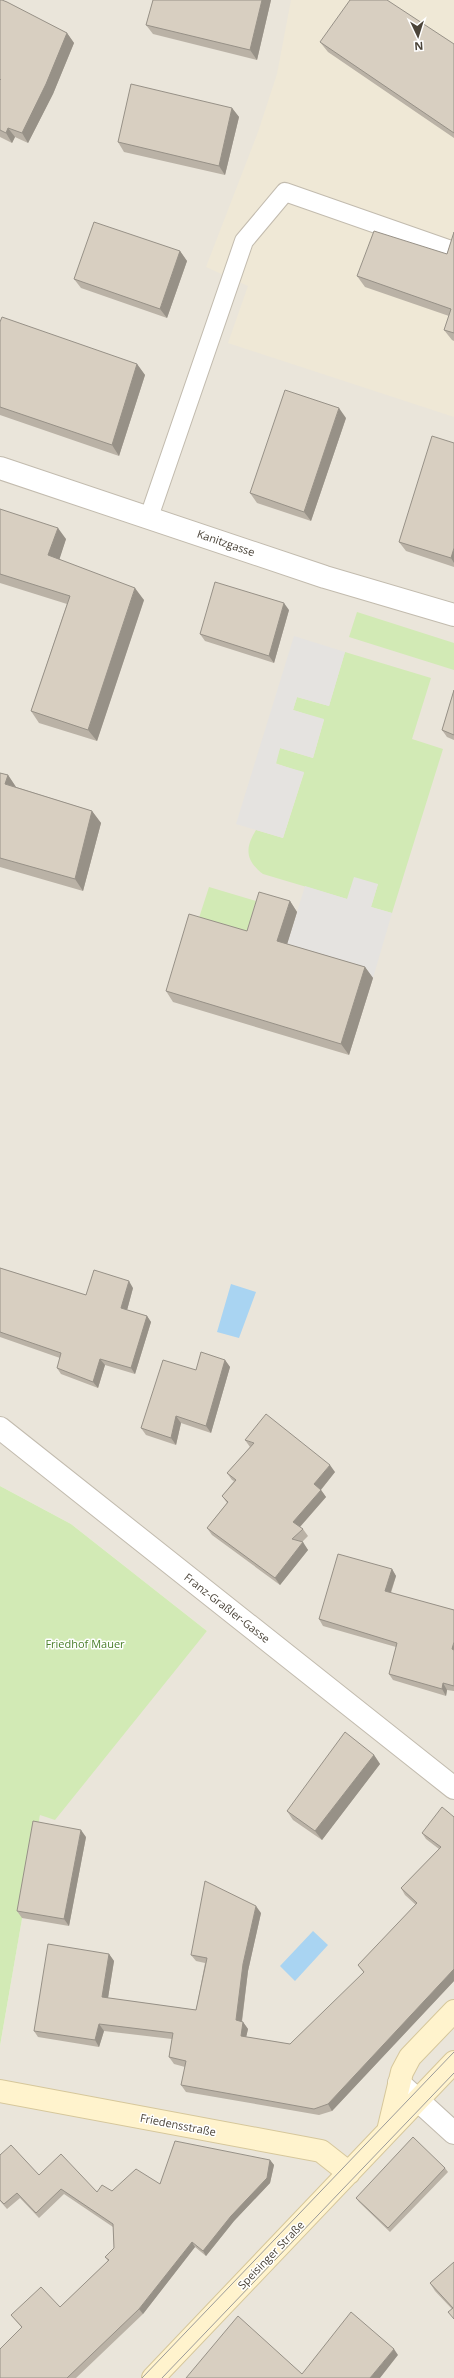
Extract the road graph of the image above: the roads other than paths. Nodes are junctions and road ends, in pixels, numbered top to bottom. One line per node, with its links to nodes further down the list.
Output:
1 (448, 249): 3 (lane)
2 (0, 468): 3 (street, Kanitzgasse)
3 (149, 517): 4 (street, Kanitzgasse)
4 (454, 615)
5 (0, 1428): 6 (street, Franz-Graßler-Gasse)
6 (454, 1788)
7 (454, 2010): 9 (main road)
8 (454, 2062): 11 (main road, Speisinger Straße)
9 (399, 2083): 11 (street); 12 (main road)
10 (0, 2091): 14 (main road, Friedensstraße)
11 (418, 2100): 12 (main road, Speisinger Straße); 13 (street)
12 (388, 2131): 14 (main road, Speisinger Straße)
13 (454, 2133)
14 (348, 2173): 15 (main road, Speisinger Straße)
15 (153, 2378)

